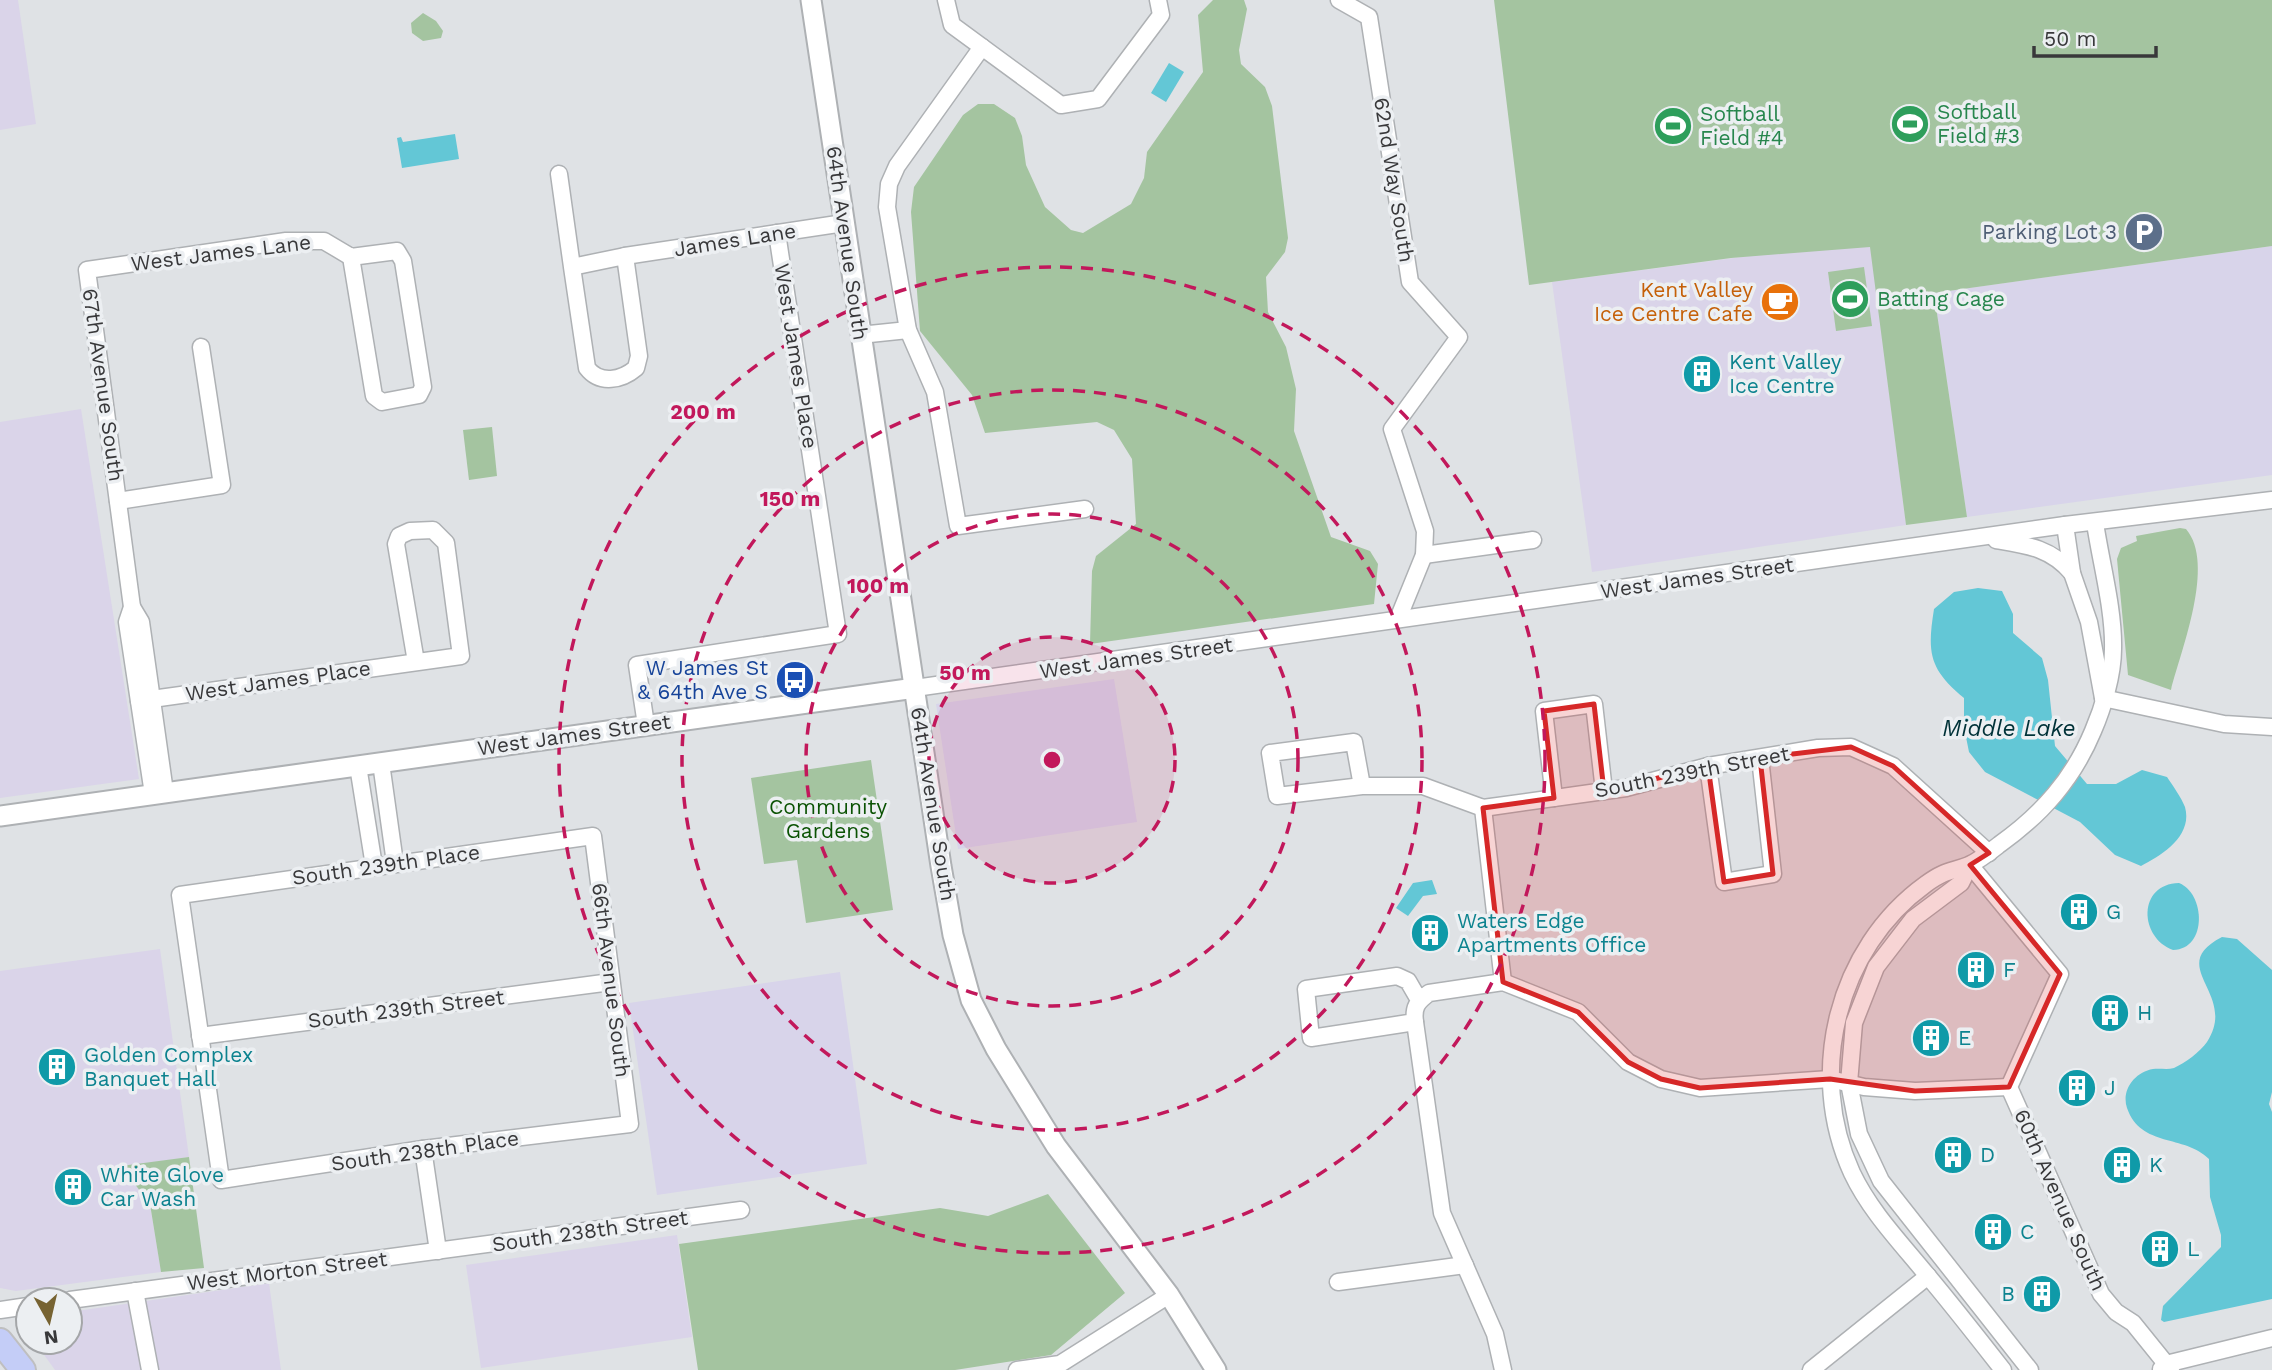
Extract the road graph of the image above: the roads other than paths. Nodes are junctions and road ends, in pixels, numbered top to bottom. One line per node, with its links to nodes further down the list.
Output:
1 (811, 0): 7 (street, 64th Avenue South)
2 (946, 0): 5 (street)
3 (1158, 0): 5 (street)
4 (1339, 0): 23 (street, 62nd Way South)
5 (982, 47): 13 (street)
6 (559, 174): 11 (street)
7 (844, 223): 8 (street, James Lane); 14 (street, 64th Avenue South)
8 (777, 233): 9 (street, James Lane); 30 (street, West James Place)
9 (625, 256): 11 (street); 11 (street)
10 (351, 257): 10 (street); 12 (street, West James Lane)
11 (572, 267)
12 (87, 270): 17 (street, 67th Avenue South)
13 (908, 330): 14 (street); 18 (street)
14 (860, 335): 27 (street, 64th Avenue South)
15 (201, 346): 17 (street)
16 (2272, 500): 19 (street, West James Street)
17 (118, 501): 29 (street, 67th Avenue South)
18 (1085, 509)
19 (2095, 523): 20 (street, West James Street); 28 (street)
20 (2065, 525): 21 (street, West James Street); 24 (street)
21 (1980, 538): 24 (street); 25 (street, West James Street)
22 (1534, 540): 23 (street)
23 (1424, 555): 25 (street, 62nd Way South)
24 (2072, 573): 28 (street)
25 (1398, 619): 27 (street, West James Street)
26 (416, 662): 26 (street, West James Place); 29 (street, West James Place)
27 (915, 688): 30 (street, West James Street); 63 (street, 64th Avenue South)
28 (2102, 698): 31 (street); 43 (street)
29 (146, 700): 38 (street, 67th Avenue South)
30 (646, 724): 33 (street, West James Street)
31 (2272, 725)
32 (1760, 758): 35 (street, South 239th Street); 35 (street); 43 (street, South 239th Street)
33 (381, 763): 34 (street, West James Street); 44 (street)
34 (358, 766): 38 (street, West James Street); 46 (street)
35 (1708, 766): 37 (street, South 239th Street)
36 (1362, 786): 36 (street, South 239th Street); 40 (street, South 239th Street)
37 (1604, 791): 39 (street, South 239th Street); 39 (street)
38 (159, 793): 41 (street, West James Street)
39 (1554, 798): 40 (street, South 239th Street)
40 (1483, 808): 48 (street)
41 (0, 816)
42 (593, 836): 44 (street, South 239th Place); 47 (street, 66th Avenue South)
43 (1989, 853): 45 (street)
44 (395, 863): 46 (street, South 239th Place)
45 (1970, 865): 52 (street); 53 (street); 54 (street, 60th Avenue South)
46 (374, 866): 51 (street, South 239th Place)
47 (611, 982): 51 (street, South 239th Street); 55 (street, 66th Avenue South)
48 (1503, 982): 49 (street); 52 (street)
49 (1419, 1000): 50 (street); 50 (street)
50 (1415, 1022): 59 (street)
51 (200, 1036): 56 (street, South 238th Place)
52 (1830, 1079): 53 (street); 60 (street)
53 (1849, 1083): 54 (street); 76 (street)
54 (2009, 1087): 68 (street, 60th Avenue South)
55 (630, 1124): 56 (street, South 238th Place)
56 (423, 1150): 58 (street)
57 (741, 1210): 58 (street, South 238th Street)
58 (438, 1251): 62 (street, West Morton Street)
59 (1465, 1265): 61 (street); 73 (street)
60 (1928, 1276): 74 (street); 75 (street)
61 (1338, 1282)
62 (135, 1291): 64 (street); 70 (street)
63 (1169, 1295): 67 (street); 72 (street, 64th Avenue South)
64 (84, 1298)
65 (2272, 1338): 68 (street)
66 (0, 1341): 69 (main road)
67 (1060, 1367): 71 (street)
68 (2165, 1368)
69 (23, 1370)
70 (150, 1370)
71 (1017, 1370)
72 (1216, 1370)
73 (1503, 1370)
74 (1811, 1370)
75 (2003, 1370)
76 (2030, 1370)

